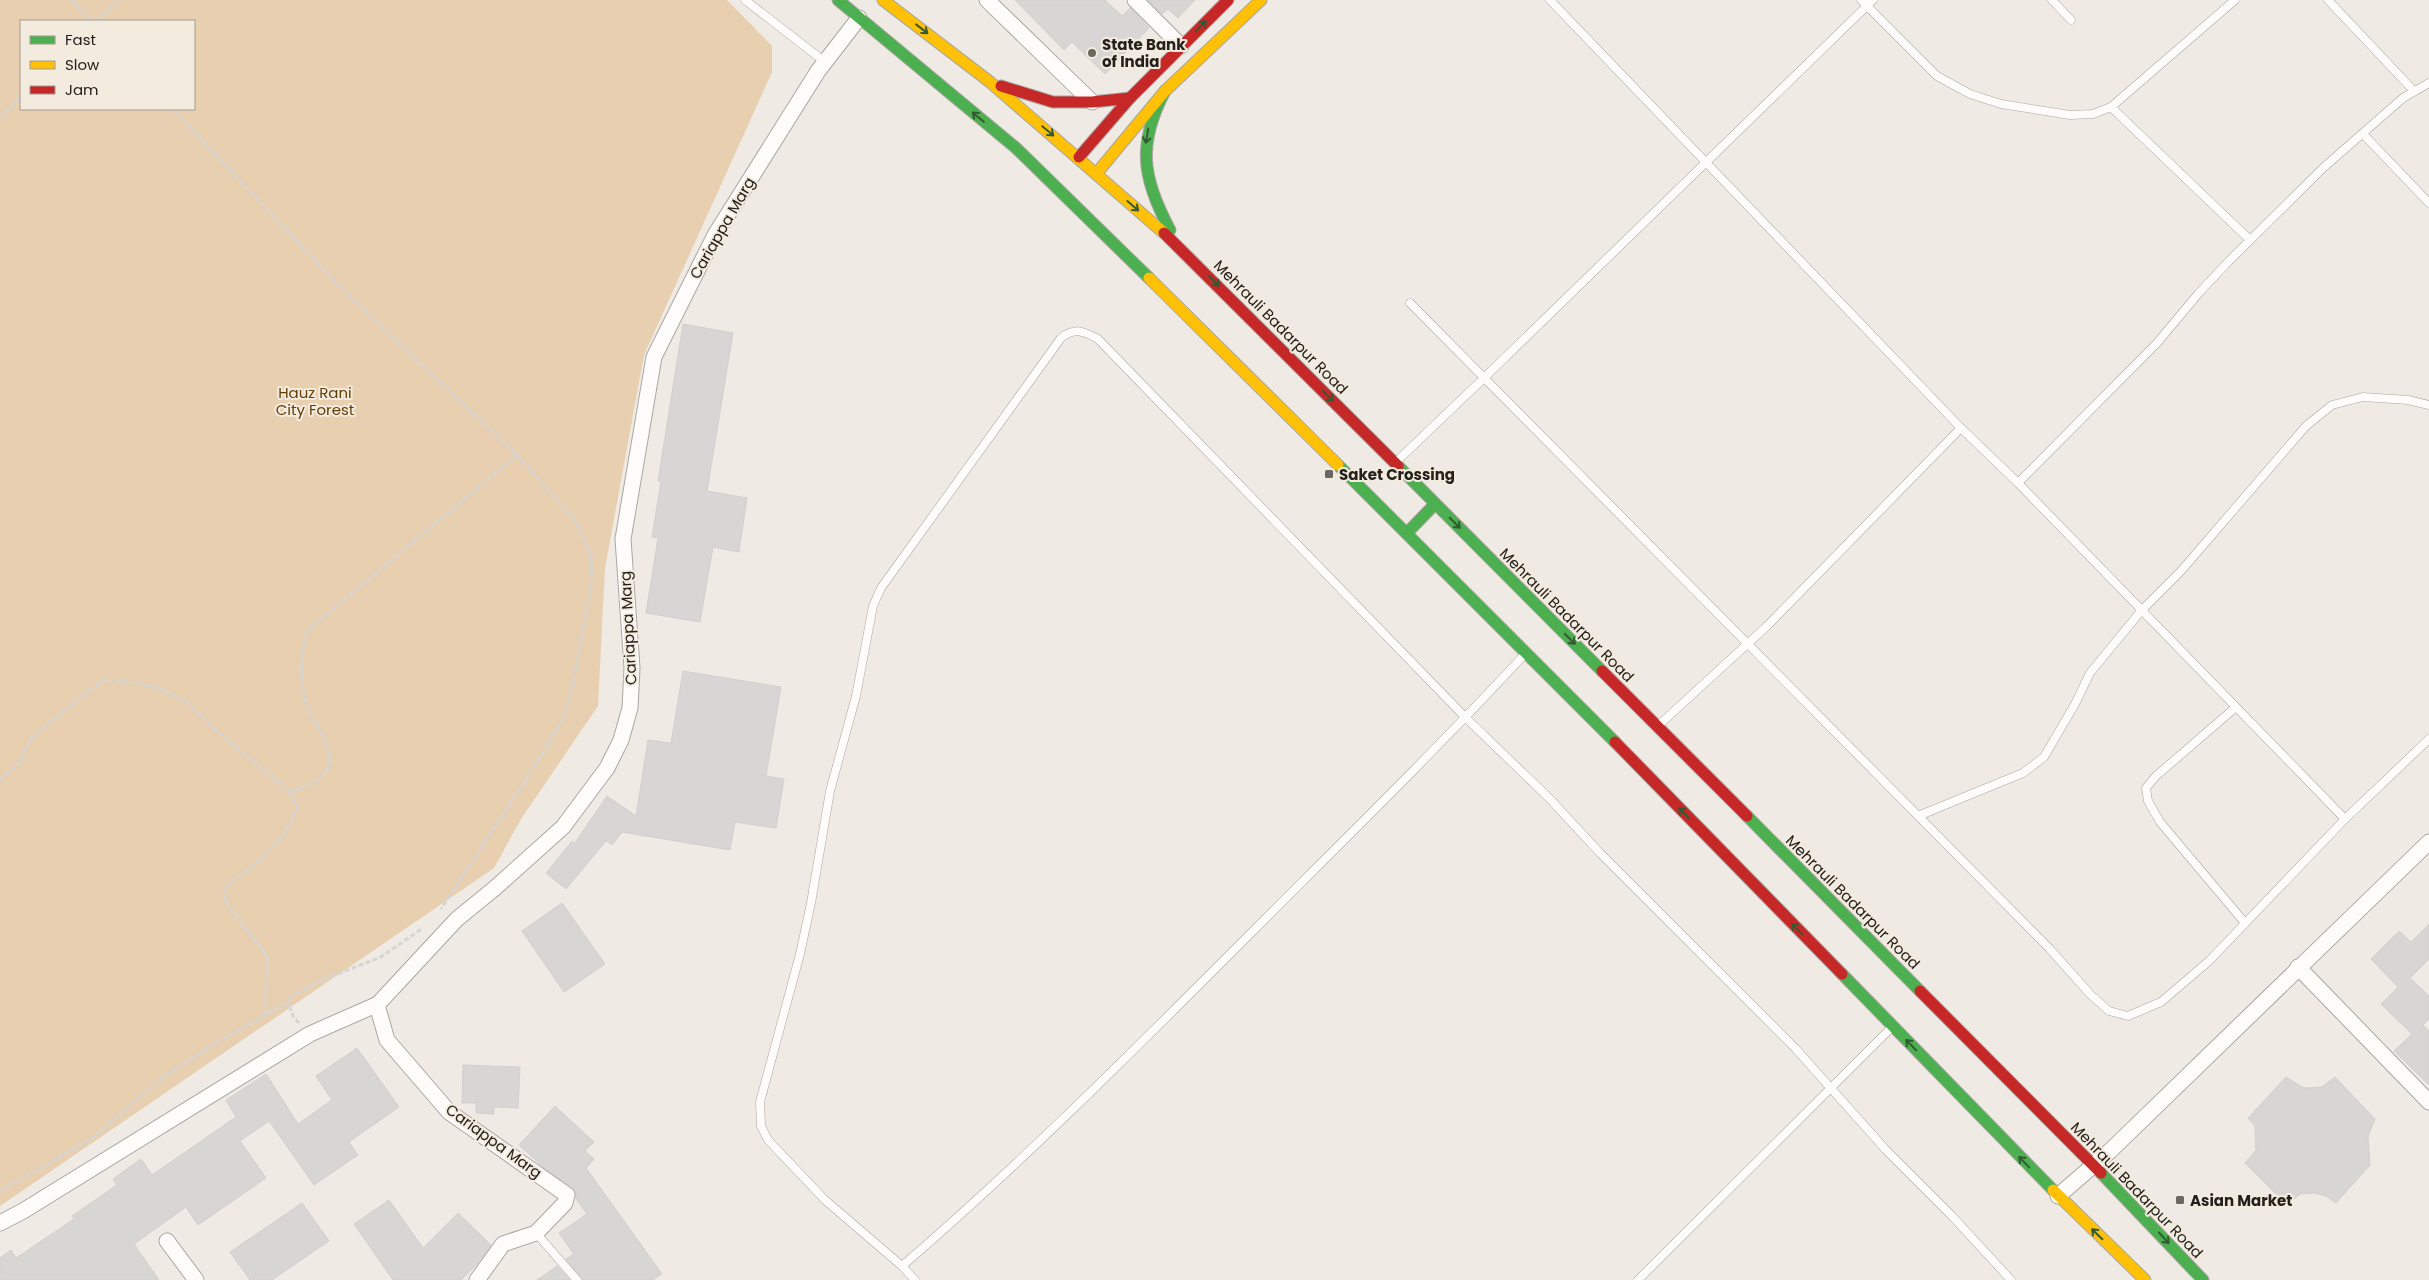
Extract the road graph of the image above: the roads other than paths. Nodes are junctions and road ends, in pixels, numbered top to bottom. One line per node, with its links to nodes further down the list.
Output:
1 (745, 0): 18 (lane)
2 (838, 0): 15 (main road)
3 (883, 0): 19 (main road, Mehrauli Badarpur Road, one-way to 19)
4 (987, 0): 24 (street)
5 (1135, 0): 17 (street)
6 (1228, 0): 17 (main road, one-way to 6)
7 (1261, 0): 21 (main road)
8 (1550, 0): 28 (lane)
9 (1861, 0): 14 (lane)
10 (1874, 0): 14 (lane)
11 (2052, 0): 16 (lane)
12 (2235, 0): 25 (lane)
13 (2328, 0): 22 (lane)
14 (1867, 6): 25 (lane); 28 (lane)
15 (859, 18): 18 (street, Cariappa Marg); 40 (main road, one-way to 15)
16 (2071, 20)
17 (1181, 46): 23 (main road)
18 (825, 62): 53 (street, Cariappa Marg)
19 (990, 82): 24 (main road); 27 (main road, Mehrauli Badarpur Road, one-way to 27)
20 (2429, 83): 22 (lane)
21 (1165, 91): 29 (main road); 32 (main road, one-way to 32)
22 (2414, 91): 26 (lane)
23 (1130, 98): 24 (main road); 27 (main road)
24 (1092, 102)
25 (2111, 107): 31 (lane)
26 (2363, 134): 30 (lane); 31 (lane)
27 (1079, 157): 29 (main road, Mehrauli Badarpur Road)
28 (1707, 162): 34 (lane); 36 (lane)
29 (1096, 174): 32 (main road, Mehrauli Badarpur Road, one-way to 32)
30 (2429, 204)
31 (2250, 240): 38 (lane)
32 (1179, 246): 37 (main road, Mehrauli Badarpur Road, one-way to 37)
33 (1410, 303): 34 (lane)
34 (1484, 378): 37 (lane); 42 (lane)
35 (2429, 406): 41 (lane)
36 (1961, 428): 38 (lane); 42 (lane)
37 (1395, 462): 39 (main road, Mehrauli Badarpur Road)
38 (2018, 483): 41 (lane)
39 (1436, 504): 40 (main road); 46 (main road, Mehrauli Badarpur Road, one-way to 46)
40 (1407, 532): 43 (main road)
41 (2141, 611): 44 (lane); 48 (lane)
42 (1748, 644): 46 (lane); 48 (lane)
43 (1526, 652): 45 (lane); 54 (main road, one-way to 43)
44 (2236, 707): 49 (lane); 51 (lane)
45 (1466, 718): 55 (lane); 62 (lane); 62 (lane)
46 (1657, 726): 57 (main road, Mehrauli Badarpur Road)
47 (2429, 739): 49 (lane)
48 (1918, 816): 51 (lane)
49 (2345, 819): 51 (lane)
50 (2429, 842): 52 (street)
51 (2245, 923)
52 (2298, 967): 56 (street); 57 (street)
53 (378, 1004): 59 (street); 60 (street, Cariappa Marg)
54 (1893, 1027): 55 (lane); 58 (main road, one-way to 54)
55 (1830, 1087): 67 (lane); 68 (lane)
56 (2429, 1102)
57 (2094, 1165): 58 (street); 70 (main road, Mehrauli Badarpur Road, one-way to 70)
58 (2058, 1196): 69 (main road, one-way to 58)
59 (0, 1223)
60 (536, 1234): 64 (street); 65 (lane)
61 (167, 1241): 63 (street)
62 (902, 1266): 66 (lane)
63 (196, 1280)
64 (477, 1280)
65 (576, 1280)
66 (914, 1280)
67 (1638, 1280)
68 (2011, 1280)
69 (2145, 1280)
70 (2203, 1280)

